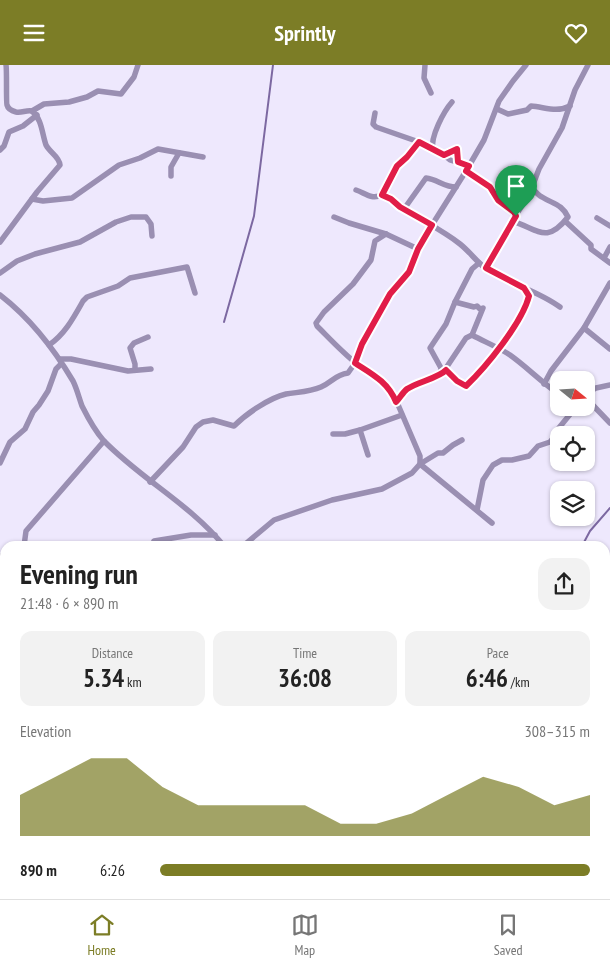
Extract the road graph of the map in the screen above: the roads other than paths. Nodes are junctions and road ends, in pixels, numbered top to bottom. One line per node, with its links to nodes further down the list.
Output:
1 (6, 65): 10 (street)
2 (138, 65): 10 (street)
3 (426, 65): 6 (street)
4 (526, 65): 9 (street)
5 (588, 65): 8 (street)
6 (431, 93)
7 (452, 102): 13 (street)
8 (570, 106): 9 (street); 22 (street)
9 (497, 109): 19 (street)
10 (34, 113): 14 (street); 25 (street)
11 (375, 113): 12 (street)
12 (419, 142): 13 (street); 24 (street)
13 (432, 149): 16 (street)
14 (0, 150)
15 (180, 153): 17 (street); 20 (street); 25 (street)
16 (444, 155): 18 (street); 18 (street)
17 (204, 157)
18 (458, 162): 19 (street)
19 (468, 169): 21 (street); 28 (street)
20 (171, 176)
21 (456, 187): 26 (street); 31 (street)
22 (532, 188): 28 (street); 30 (street)
23 (356, 190): 24 (street)
24 (382, 195): 26 (street)
25 (32, 199): 35 (street)
26 (404, 209): 31 (street)
27 (334, 217): 33 (street)
28 (514, 218): 30 (street); 41 (street)
29 (597, 218): 32 (street)
30 (565, 221): 38 (street)
31 (432, 225): 37 (street); 39 (street)
32 (610, 226)
33 (386, 234): 37 (street); 56 (street)
34 (152, 236): 42 (street)
35 (0, 242)
36 (610, 247): 38 (street)
37 (418, 249): 56 (street)
38 (604, 258): 40 (street)
39 (479, 263): 41 (street); 47 (street)
40 (610, 263)
41 (486, 268): 44 (street)
42 (0, 273)
43 (610, 283): 49 (street)
44 (524, 288): 48 (street); 53 (street)
45 (195, 293): 52 (street)
46 (0, 295): 52 (street)
47 (455, 302): 50 (street); 60 (street)
48 (560, 307)
49 (584, 328): 54 (street); 61 (street)
50 (472, 335): 53 (street); 58 (street)
51 (148, 337): 59 (street)
52 (49, 345): 55 (street)
53 (498, 348): 58 (street); 61 (street)
54 (610, 349)
55 (61, 362): 59 (street); 73 (street); 75 (street)
56 (355, 363): 65 (street); 77 (street)
57 (151, 369): 59 (street)
58 (446, 370): 60 (street)
59 (135, 371)
60 (440, 374): 65 (street)
61 (544, 384): 63 (street)
62 (610, 385): 64 (street)
63 (550, 388)
64 (595, 388)
65 (396, 402): 67 (street)
66 (595, 407): 69 (street)
67 (402, 415): 70 (street); 76 (street)
68 (569, 416): 78 (street)
69 (610, 423)
70 (360, 431): 71 (street); 74 (street)
71 (332, 434)
72 (462, 440): 76 (street)
73 (104, 441): 77 (street); 81 (street)
74 (368, 455)
75 (0, 463)
76 (420, 463): 78 (street); 84 (street)
77 (150, 482): 80 (street)
78 (477, 510): 79 (street)
79 (492, 523)
80 (215, 535): 82 (street); 83 (street)
81 (25, 541)
82 (154, 541)
83 (220, 541)
84 (248, 541)

